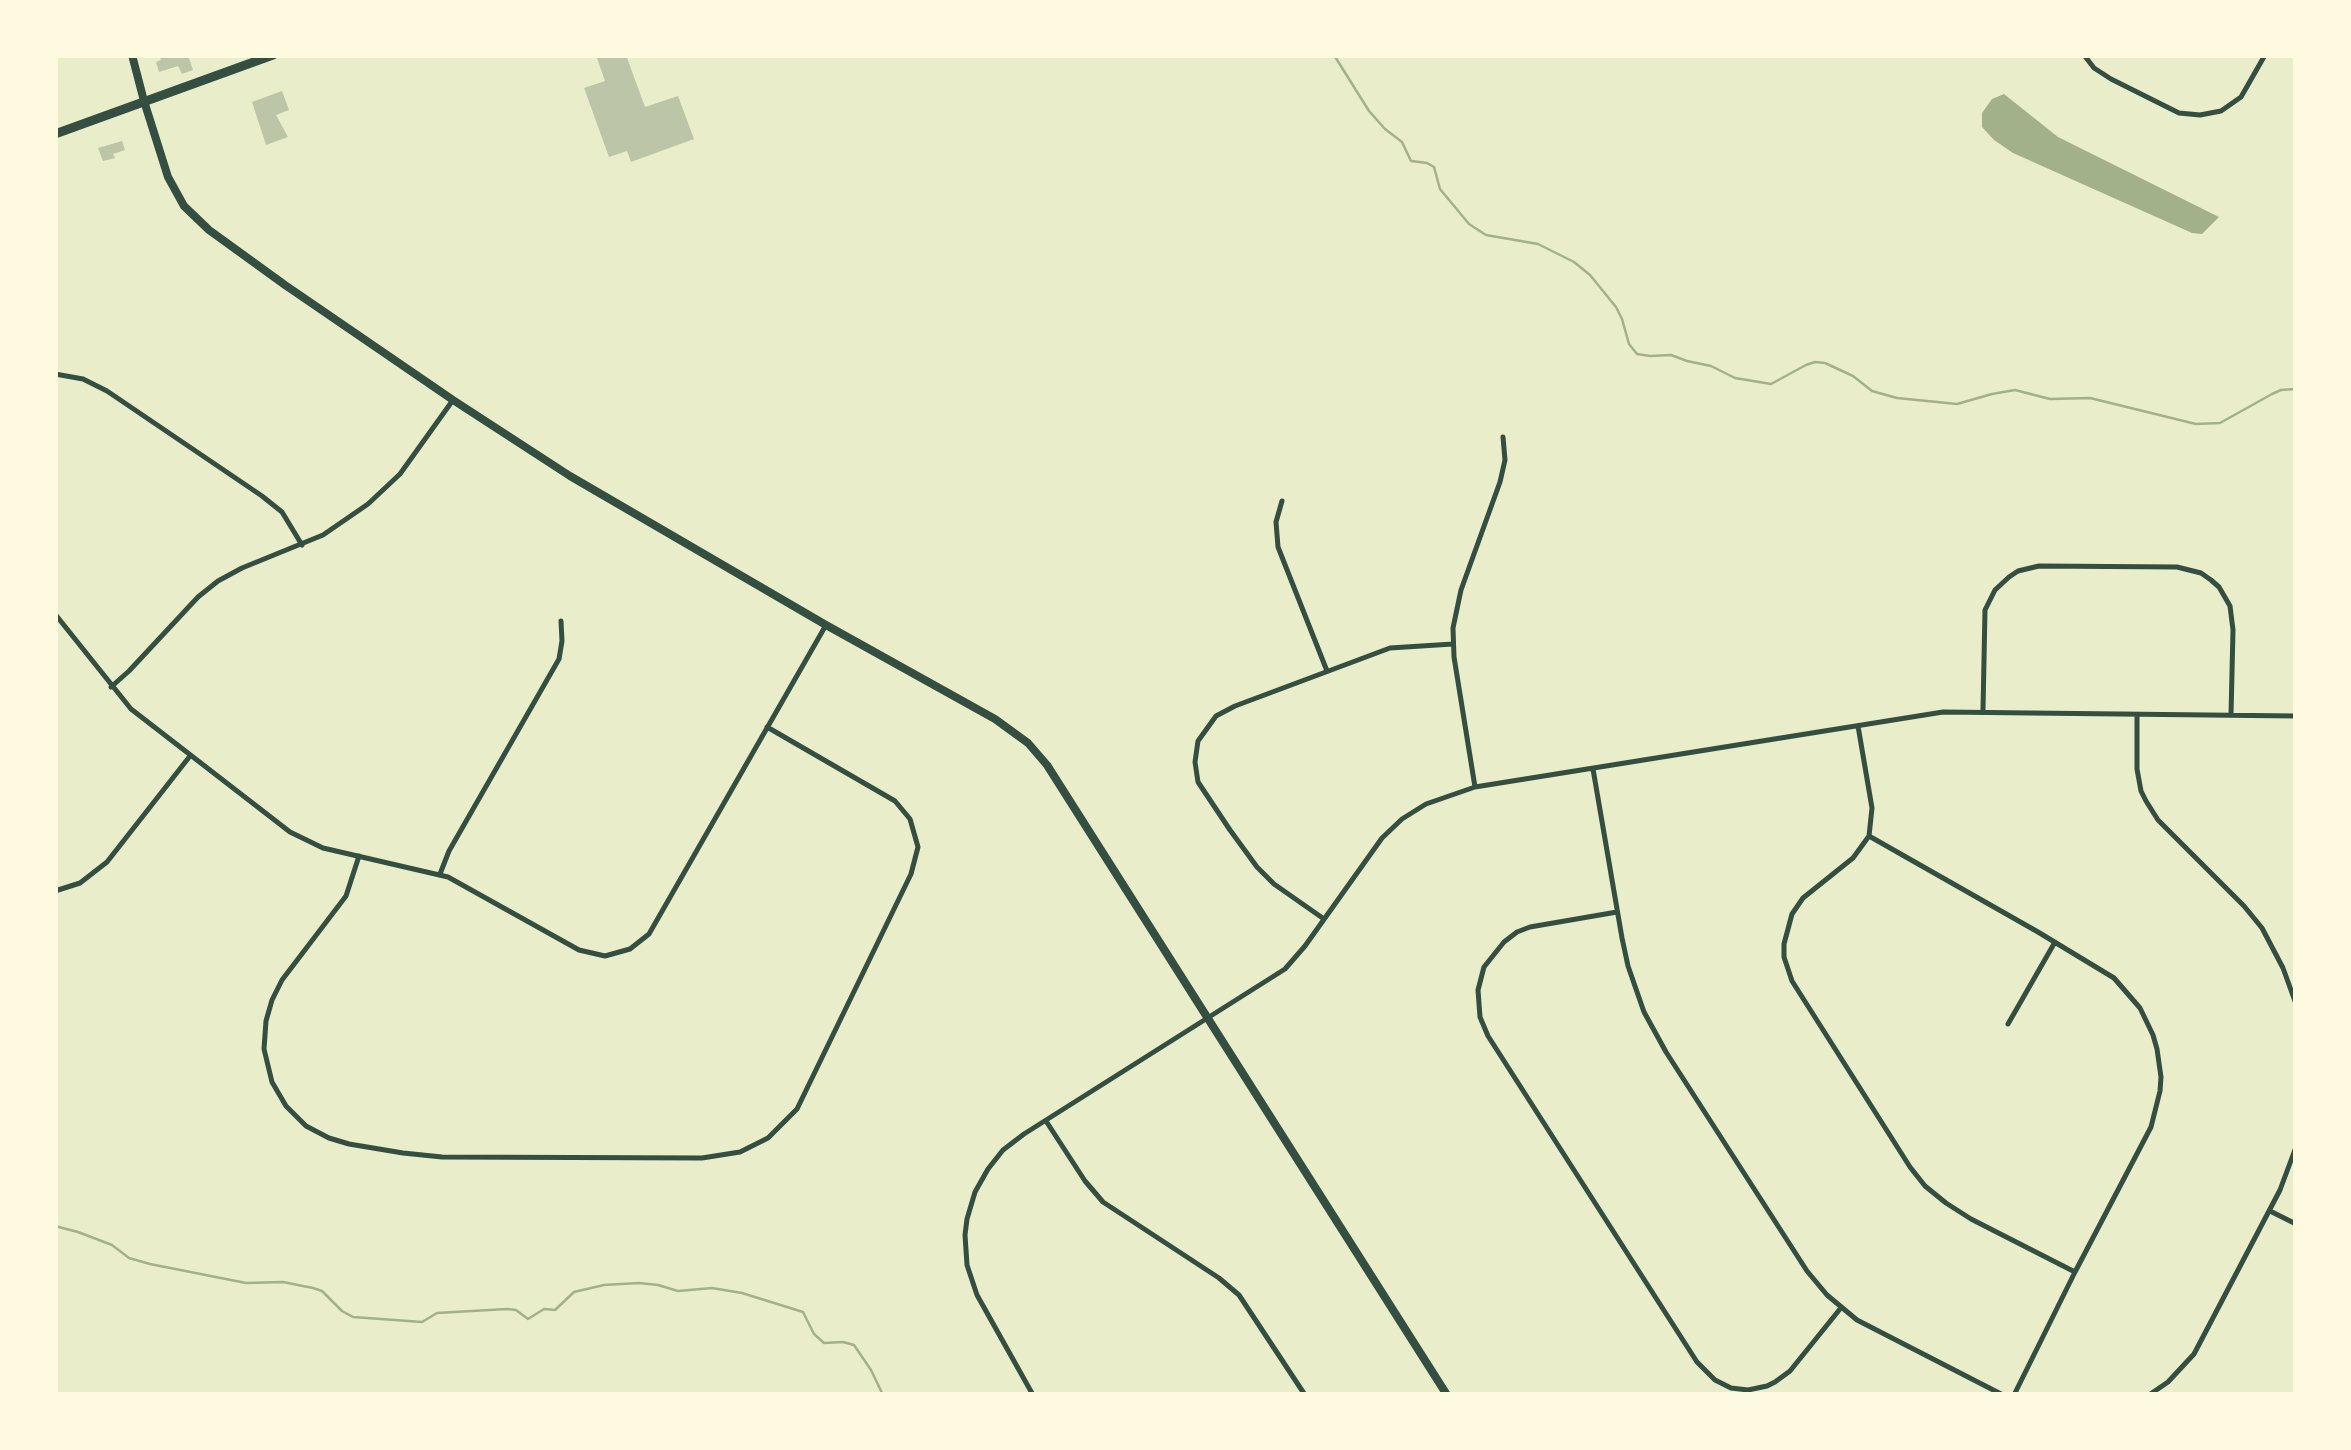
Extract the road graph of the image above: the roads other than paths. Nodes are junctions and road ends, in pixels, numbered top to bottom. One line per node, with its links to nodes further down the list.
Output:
1 (132, 55): 5 (street)
2 (273, 55): 5 (main road)
3 (2084, 55): 4 (street)
4 (2264, 55)
5 (144, 101): 6 (main road); 8 (street)
6 (55, 134)
7 (55, 374): 11 (street)
8 (453, 400): 11 (street); 14 (street)
9 (1503, 436): 15 (street)
10 (1282, 501): 16 (street)
11 (302, 544): 17 (street)
12 (55, 614): 17 (street)
13 (561, 622): 29 (street)
14 (826, 624): 23 (street); 36 (street)
15 (1453, 644): 16 (street); 26 (street)
16 (1327, 671): 32 (street)
17 (111, 687): 24 (street)
18 (1983, 711): 19 (street); 20 (street); 22 (street)
19 (2137, 715): 20 (street); 34 (street)
20 (2231, 716): 21 (street)
21 (2296, 716)
22 (1858, 726): 25 (street); 27 (street)
23 (767, 727): 28 (street); 29 (street)
24 (190, 756): 28 (street); 30 (street)
25 (1593, 769): 26 (street); 31 (street)
26 (1475, 787): 32 (street)
27 (1869, 836): 33 (street); 42 (street)
28 (359, 856): 29 (street)
29 (440, 874)
30 (55, 891)
31 (1617, 912): 43 (street); 43 (street)
32 (1324, 919): 36 (street)
33 (2055, 942): 37 (street); 42 (street)
34 (2294, 987): 35 (street)
35 (2296, 1004)
36 (1207, 1018): 38 (street); 46 (street)
37 (2008, 1024)
38 (1046, 1121): 44 (street); 45 (street)
39 (2296, 1148): 40 (street)
40 (2270, 1211): 41 (street); 49 (street)
41 (2296, 1224)
42 (2074, 1272): 48 (street)
43 (1840, 1308): 47 (street)
44 (1033, 1395)
45 (1305, 1395)
46 (1447, 1395)
47 (2003, 1395)
48 (2014, 1395)
49 (2150, 1395)

